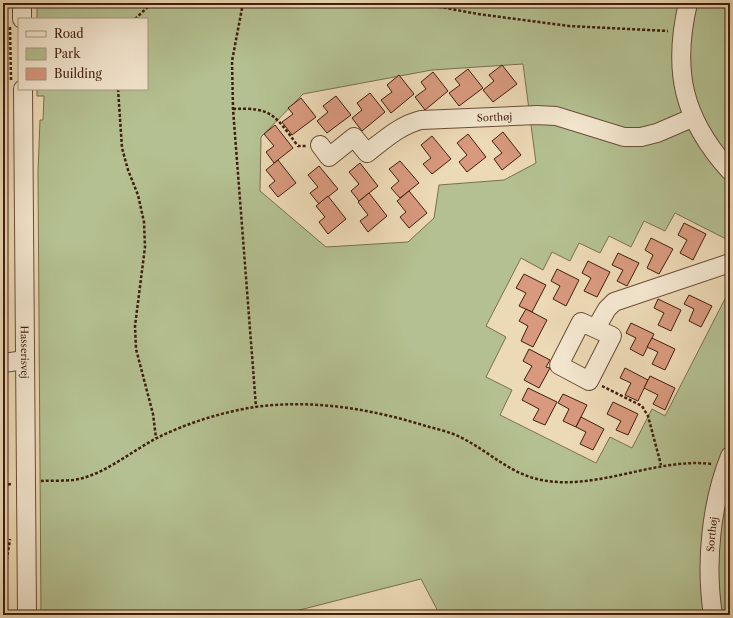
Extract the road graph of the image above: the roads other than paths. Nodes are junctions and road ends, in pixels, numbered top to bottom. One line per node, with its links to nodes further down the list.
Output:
1 (22, 3): 3 (street)
2 (688, 3): 5 (street)
3 (22, 18)
4 (23, 90): 10 (street, Hasserisvej)
5 (692, 118): 6 (street, Sorthøj); 7 (street)
6 (320, 145)
7 (730, 171)
8 (730, 263): 9 (street)
9 (596, 328): 9 (street)
10 (25, 360): 11 (street); 13 (street, Hasserisvej)
11 (3, 363)
12 (728, 462): 14 (street, Sorthøj)
13 (27, 615)
14 (713, 615)

